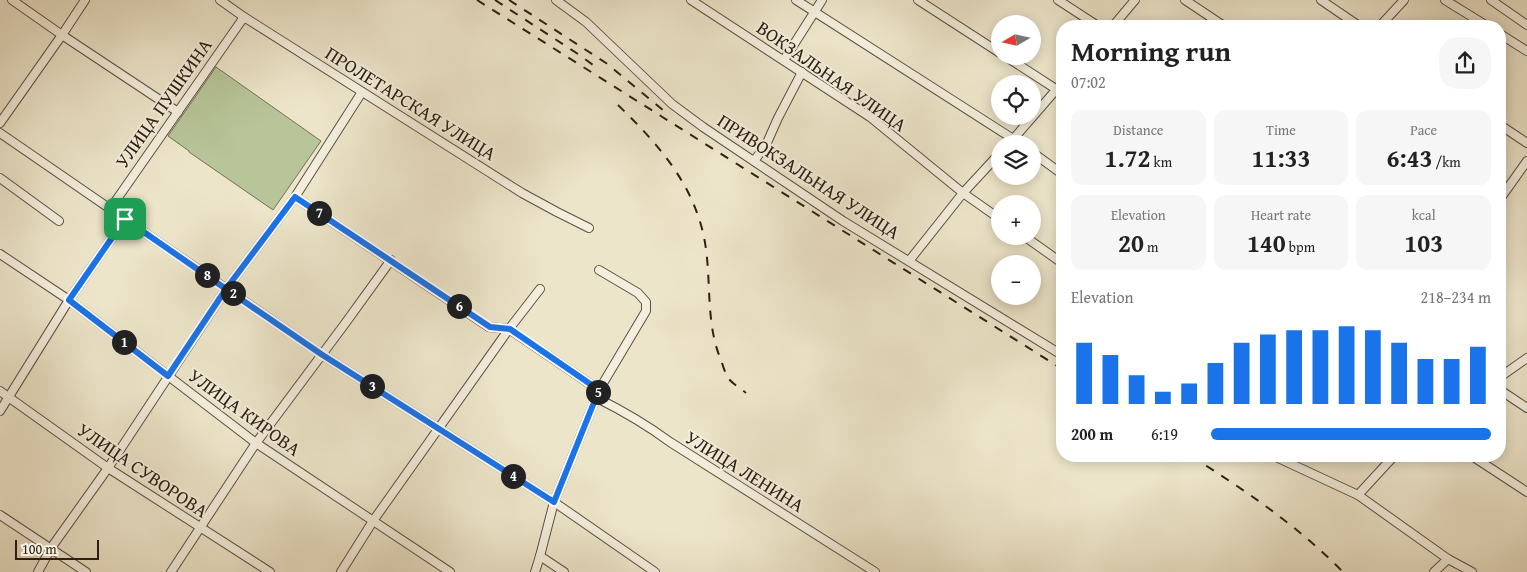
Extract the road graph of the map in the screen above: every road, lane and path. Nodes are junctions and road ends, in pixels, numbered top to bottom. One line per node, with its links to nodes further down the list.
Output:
1 (12, 0): 25 (street)
2 (84, 0): 25 (street)
3 (220, 0): 17 (street, ПРОЛЕТАРСКАЯ УЛИЦА)
4 (556, 0): 43 (street, ПРИВОКЗАЛЬНАЯ УЛИЦА)
5 (691, 0): 29 (street, ВОКЗАЛЬНАЯ УЛИЦА)
6 (796, 0): 16 (street)
7 (822, 0): 16 (street)
8 (918, 0): 27 (street)
9 (1058, 0): 18 (street)
10 (1134, 0): 19 (street)
11 (1185, 0): 20 (street)
12 (1321, 0): 21 (street)
13 (1404, 0): 22 (street)
14 (1445, 0): 23 (street)
15 (1491, 0): 24 (street)
16 (814, 11): 29 (street); 39 (street)
17 (244, 17): 33 (street, ПРОЛЕТАРСКАЯ УЛИЦА); 35 (street, УЛИЦА ПУШКИНА)
18 (1089, 20)
19 (1118, 20)
20 (1215, 20)
21 (1350, 20)
22 (1386, 20)
23 (1477, 20)
24 (1527, 25)
25 (62, 35): 35 (street); 36 (street)
26 (1506, 38): 28 (street)
27 (991, 47)
28 (1527, 51)
29 (784, 60): 31 (street, ВОКЗАЛЬНАЯ УЛИЦА)
30 (1020, 65): 32 (street)
31 (802, 72): 43 (street); 49 (street, ВОКЗАЛЬНАЯ УЛИЦА)
32 (1056, 86)
33 (362, 92): 50 (street); 55 (street, ПРОЛЕТАРСКАЯ УЛИЦА)
34 (1056, 94): 40 (street)
35 (178, 112): 51 (street, УЛИЦА ПУШКИНА)
36 (0, 123)
37 (1506, 129): 41 (street)
38 (0, 134): 51 (street)
39 (1002, 135)
40 (1017, 135)
41 (1527, 143)
42 (1041, 159): 46 (street)
43 (754, 161): 60 (street, ПРИВОКЗАЛЬНАЯ УЛИЦА)
44 (1527, 161): 48 (street)
45 (991, 163): 49 (street)
46 (1056, 170)
47 (0, 178): 54 (street)
48 (1506, 191)
49 (963, 193): 52 (street, ВОКЗАЛЬНАЯ УЛИЦА); 60 (street)
50 (295, 197): 59 (street, УЛИЦА ЛЕНИНА); 62 (street)
51 (110, 209): 53 (street)
52 (991, 213)
53 (125, 219): 62 (street); 64 (street)
54 (60, 221)
55 (590, 228)
56 (1037, 245): 58 (street)
57 (0, 254): 64 (street, УЛИЦА КИРОВА)
58 (1056, 259)
59 (391, 260): 65 (street, УЛИЦА ЛЕНИНА); 67 (street)
60 (909, 261): 66 (street, ПРИВОКЗАЛЬНАЯ УЛИЦА)
61 (599, 270): 72 (street)
62 (226, 289): 67 (street); 70 (street)
63 (540, 289): 65 (street)
64 (69, 300): 70 (street, УЛИЦА КИРОВА); 74 (street)
65 (510, 329): 72 (street, УЛИЦА ЛЕНИНА); 77 (street)
66 (1056, 351)
67 (321, 354): 77 (street); 78 (street)
68 (1527, 358): 69 (street)
69 (1506, 373)
70 (168, 376): 78 (street, УЛИЦА КИРОВА); 82 (street)
71 (0, 391): 74 (street, УЛИЦА СУВОРОВА)
72 (598, 394): 85 (street); 101 (street, УЛИЦА ЛЕНИНА)
73 (1506, 394): 75 (street)
74 (8, 397): 76 (street); 82 (street, УЛИЦА СУВОРОВА)
75 (1527, 408)
76 (0, 411)
77 (440, 429): 85 (street); 87 (street)
78 (256, 443): 87 (street, УЛИЦА КИРОВА); 88 (street)
79 (1287, 462): 84 (street)
80 (1388, 462): 84 (street)
81 (1481, 462): 83 (street)
82 (108, 468): 88 (street, УЛИЦА СУВОРОВА); 89 (street)
83 (1527, 492)
84 (1358, 495): 91 (street)
85 (554, 502): 90 (street); 100 (street)
86 (0, 515): 89 (street)
87 (374, 521): 96 (street); 97 (street, УЛИЦА КИРОВА)
88 (200, 528): 94 (street); 95 (street, УЛИЦА СУВОРОВА)
89 (51, 548): 92 (street); 93 (street)
90 (540, 556): 98 (street); 99 (street)
91 (1448, 558): 102 (street); 103 (street)
92 (38, 572)
93 (86, 572)
94 (171, 572)
95 (270, 572)
96 (341, 572)
97 (450, 572)
98 (534, 572)
99 (564, 572)
100 (655, 572)
101 (876, 572)
102 (1434, 572)
103 (1472, 572)

